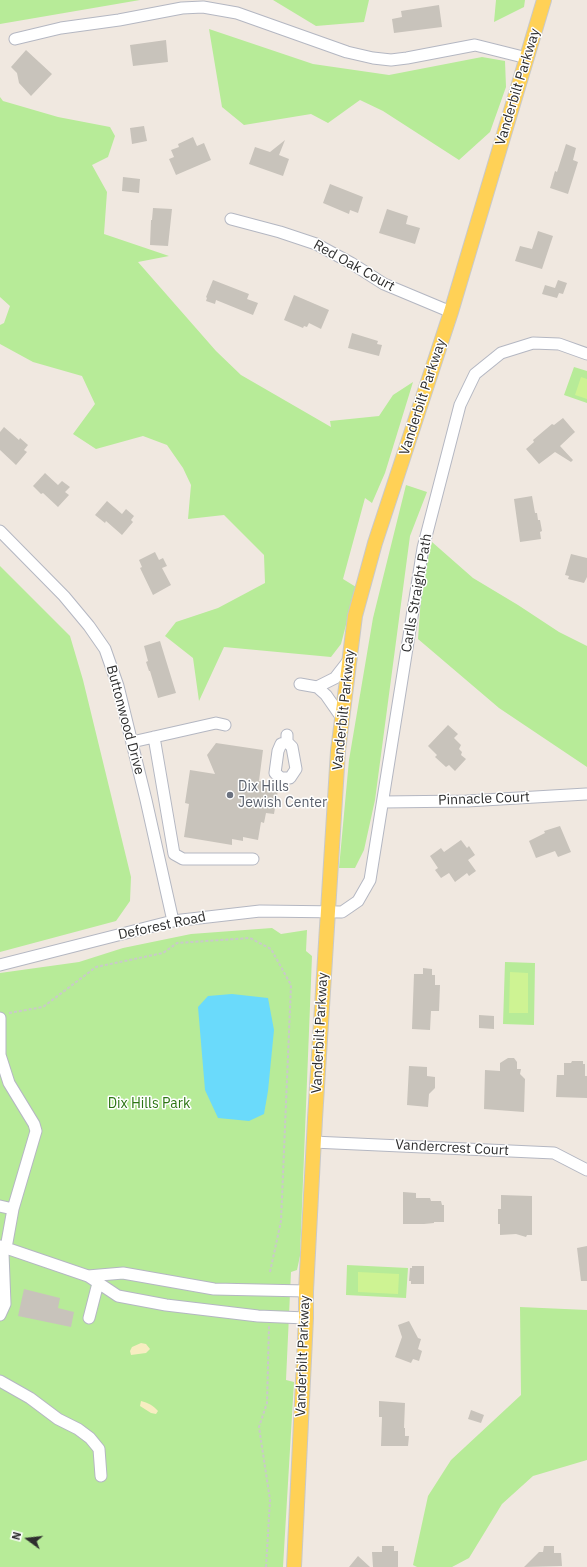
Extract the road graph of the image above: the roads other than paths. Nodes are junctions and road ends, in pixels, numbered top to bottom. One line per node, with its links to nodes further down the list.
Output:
1 (544, 0): 3 (main road, Vanderbilt Parkway)
2 (16, 39): 3 (street)
3 (527, 58): 5 (main road, Vanderbilt Parkway)
4 (231, 219): 5 (street, Red Oak Court)
5 (451, 312): 8 (main road, Vanderbilt Parkway)
6 (587, 354): 16 (street, Carlls Straight Path)
7 (0, 531): 14 (street, Buttonwood Drive)
8 (349, 660): 10 (street); 11 (main road, Vanderbilt Parkway)
9 (300, 684): 10 (street)
10 (317, 687): 11 (street)
11 (342, 718): 18 (main road, Vanderbilt Parkway)
12 (225, 725): 13 (street)
13 (154, 737): 14 (street); 17 (street)
14 (132, 742): 19 (street, Buttonwood Drive)
15 (586, 794): 16 (street, Pinnacle Court)
16 (383, 802): 18 (street, Carlls Straight Path)
17 (253, 859)
18 (327, 911): 19 (street, Deforest Road); 22 (main road, Vanderbilt Parkway)
19 (173, 921): 20 (street, Deforest Road)
20 (0, 964)
21 (4, 1016): 25 (street)
22 (314, 1142): 23 (street, Vandercrest Court); 29 (main road, Vanderbilt Parkway)
23 (587, 1170)
24 (0, 1206): 25 (street)
25 (13, 1209): 26 (street)
26 (3, 1249): 27 (street); 30 (street)
27 (88, 1276): 28 (street); 29 (street)
28 (98, 1283): 31 (street); 32 (street)
29 (306, 1291): 32 (main road, Vanderbilt Parkway)
30 (1, 1312)
31 (89, 1318)
32 (306, 1318): 35 (main road, Vanderbilt Parkway)
33 (0, 1382): 34 (street)
34 (101, 1476)
35 (294, 1567)

